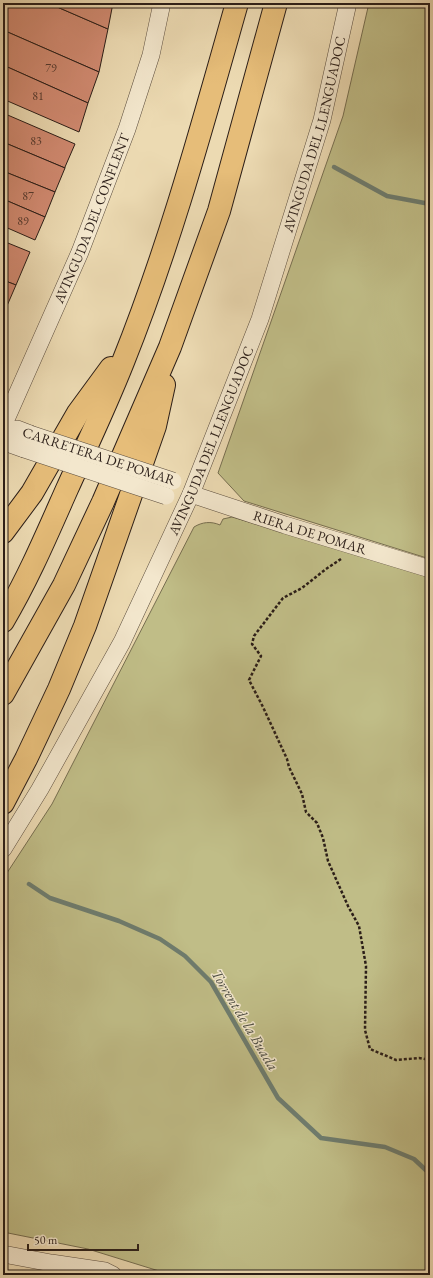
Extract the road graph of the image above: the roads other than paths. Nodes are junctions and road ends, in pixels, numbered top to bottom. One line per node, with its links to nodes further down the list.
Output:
1 (162, 3): 7 (street, AVINGUDA DEL CONFLENT)
2 (236, 3): 5 (highway)
3 (276, 3): 6 (highway)
4 (348, 3): 11 (street, AVINGUDA DEL LLENGUADOC)
5 (133, 337): 12 (highway); 14 (highway)
6 (170, 347): 15 (highway); 16 (highway)
7 (3, 426)
8 (3, 432): 10 (street, CARRETERA DE POMAR)
9 (3, 436): 10 (street, CARRETERA DE POMAR)
10 (27, 442): 11 (street, CARRETERA DE POMAR, bridge)
11 (191, 495): 13 (street, RIERA DE POMAR); 17 (street, AVINGUDA DEL LLENGUADOC)
12 (3, 532)
13 (430, 569)
14 (3, 621)
15 (3, 694)
16 (3, 803)
17 (3, 849)
18 (3, 1254): 19 (street)
19 (48, 1269): 20 (street)
20 (113, 1275)

